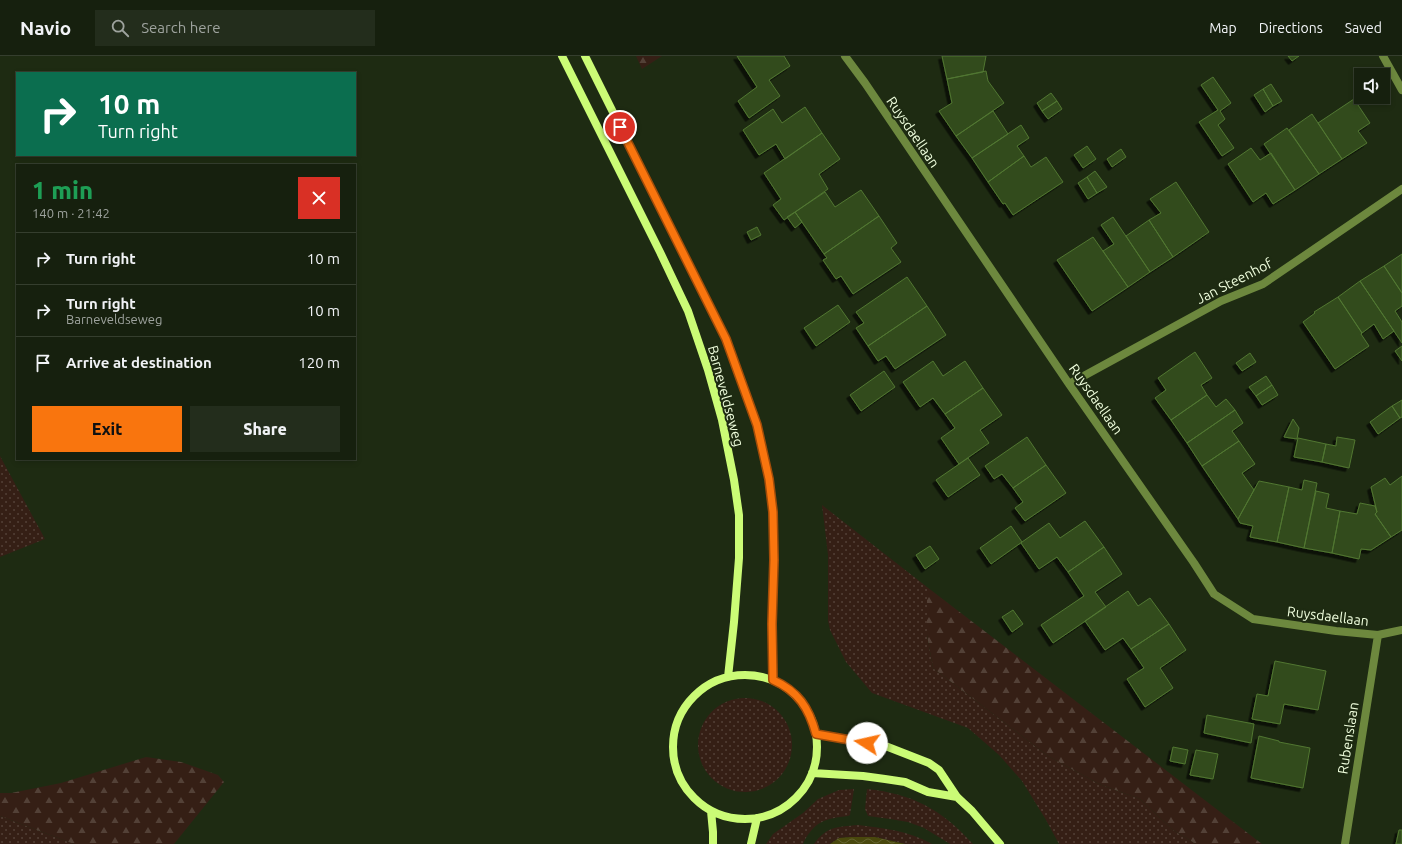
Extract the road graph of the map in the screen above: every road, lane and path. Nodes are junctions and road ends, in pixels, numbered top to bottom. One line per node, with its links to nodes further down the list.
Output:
1 (562, 56): 10 (main road, Barneveldseweg)
2 (585, 56): 11 (main road, Barneveldseweg)
3 (845, 56): 7 (street, Ruysdaellaan)
4 (1383, 56): 5 (street)
5 (1402, 90)
6 (1402, 189): 7 (street, Jan Steenhof)
7 (1069, 384): 9 (street, Ruysdaellaan)
8 (1402, 630): 9 (street, Ruysdaellaan)
9 (1378, 635): 20 (street, Rubenslaan)
10 (728, 677): 11 (main road); 15 (main road)
11 (773, 680): 12 (main road)
12 (816, 734): 13 (main road); 14 (main road)
13 (812, 773): 14 (main road); 16 (main road)
14 (957, 797): 19 (main road)
15 (711, 811): 16 (main road); 17 (main road)
16 (757, 818): 18 (main road)
17 (712, 844)
18 (751, 844)
19 (1000, 844)
20 (1344, 844)

